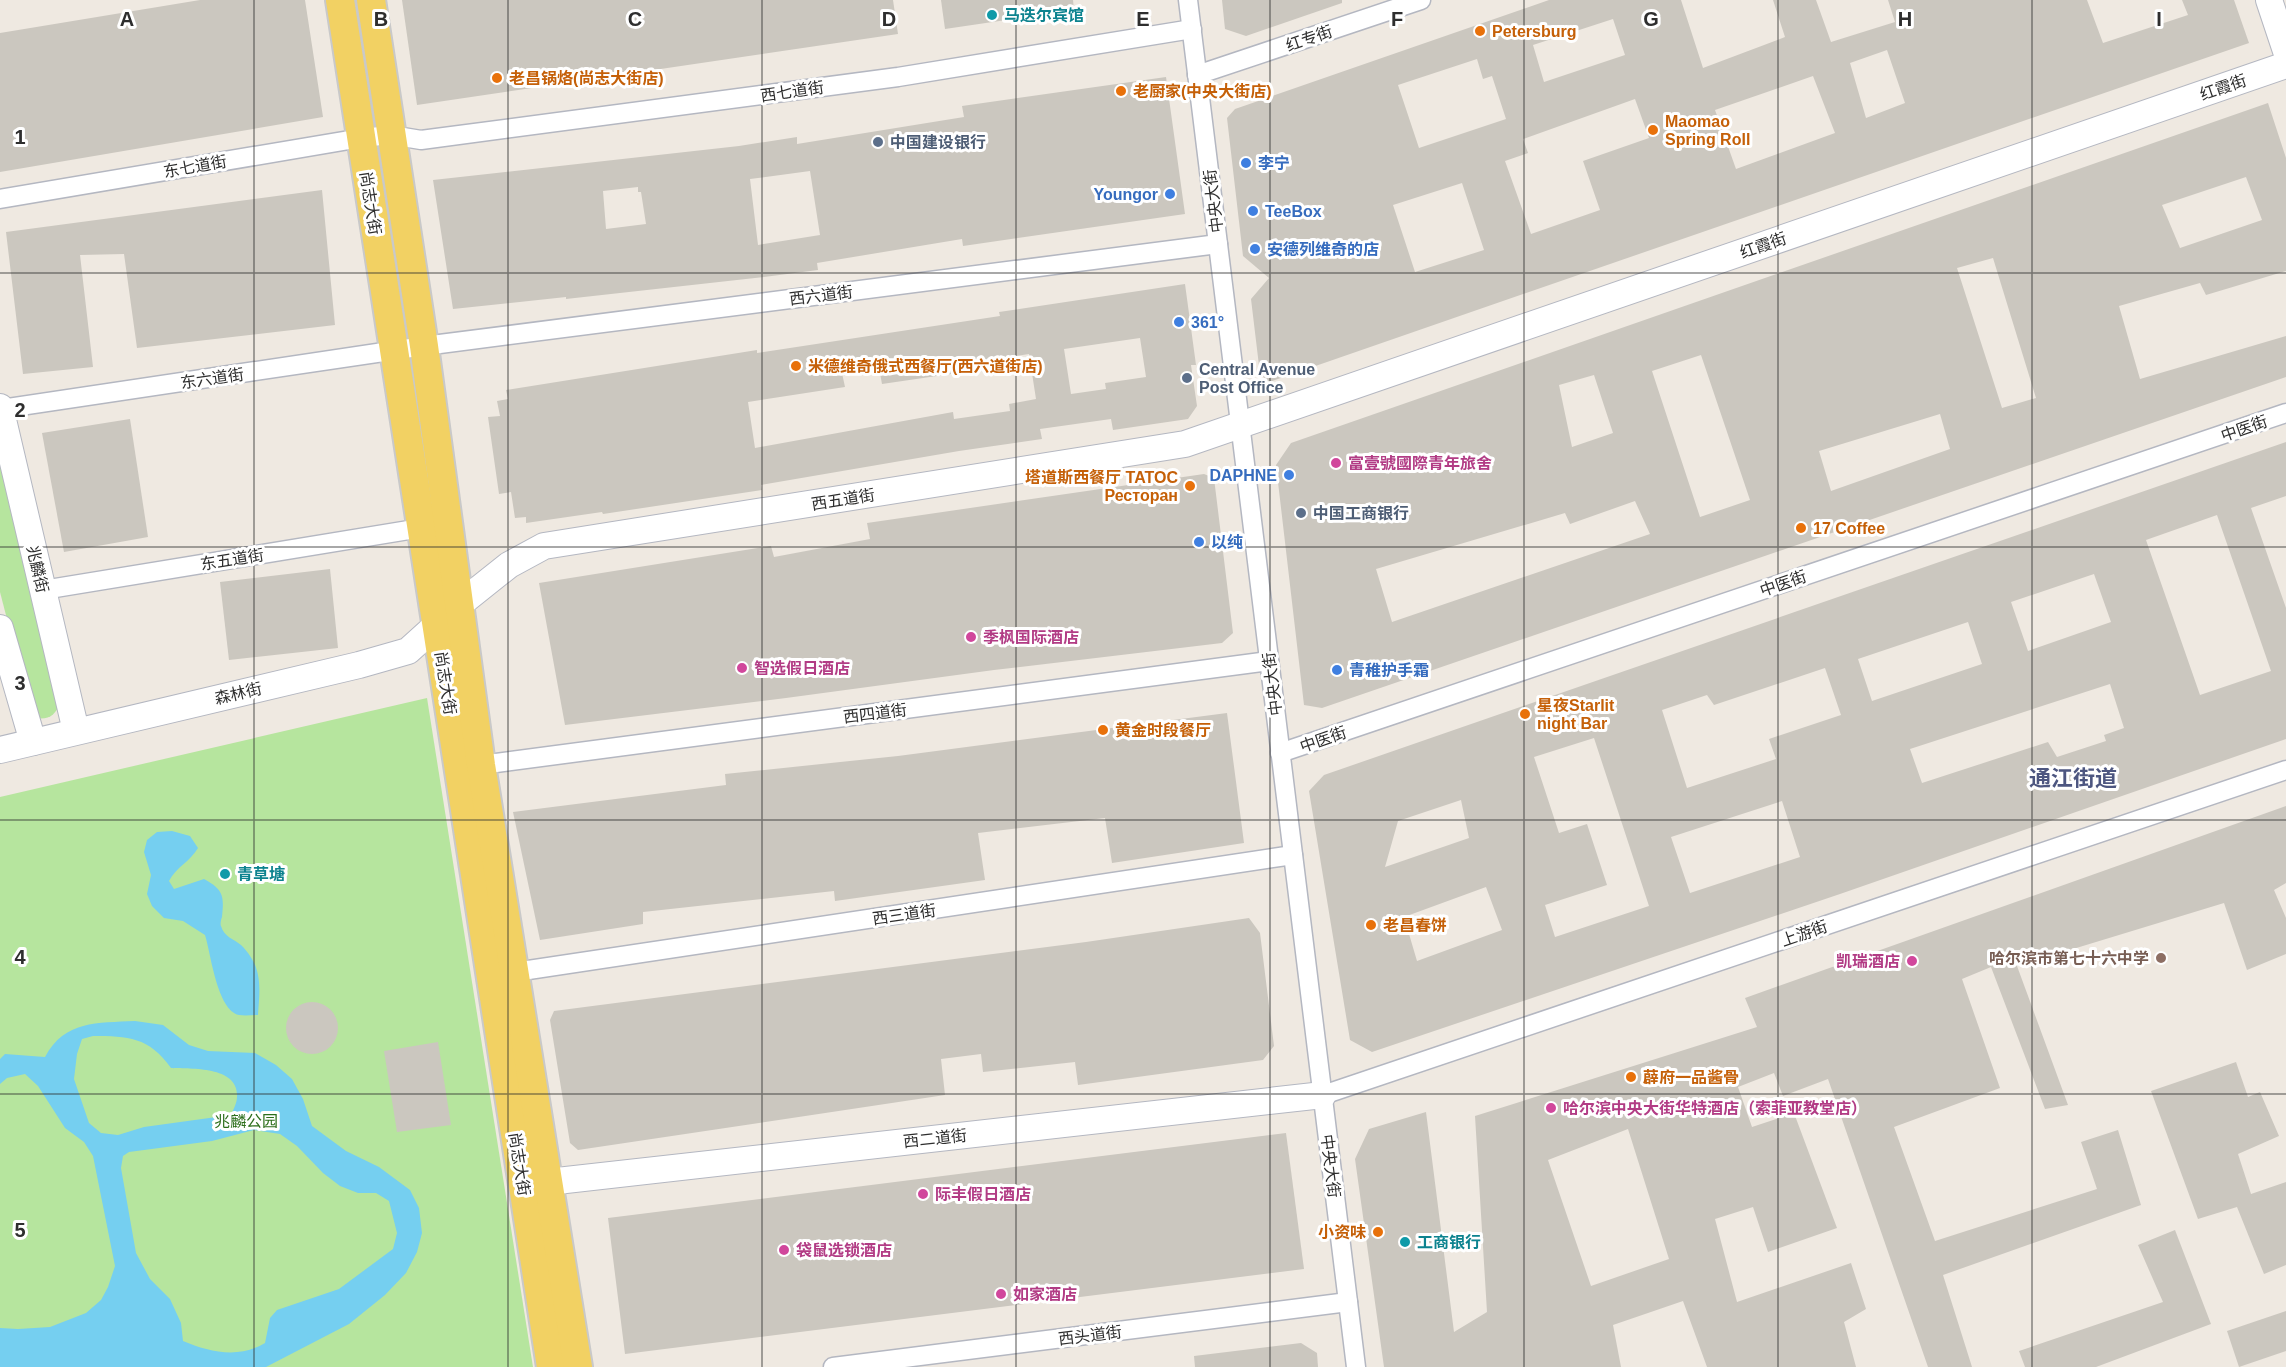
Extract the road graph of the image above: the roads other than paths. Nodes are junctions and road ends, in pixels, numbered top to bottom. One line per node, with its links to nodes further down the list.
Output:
1 (340, 0): 11 (main road, 尚志大街)
2 (371, 0): 10 (main road, 尚志大街)
3 (1188, 0): 6 (street, 中央大街)
4 (1421, 0): 9 (street, 红专街)
5 (2269, 0): 7 (main road)
6 (1192, 29): 9 (street, 中央大街); 10 (street, 西七道街)
7 (2286, 51)
8 (2286, 65): 18 (main road, 红霞街)
9 (1197, 75): 13 (street, 中央大街)
10 (391, 135): 11 (street, 东七道街); 14 (main road, 尚志大街)
11 (361, 138): 12 (street, 东七道街); 15 (main road, 尚志大街)
12 (0, 199)
13 (1218, 244): 14 (street, 西六道街); 18 (street, 中央大街)
14 (424, 346): 15 (street, 东六道街); 21 (main road, 尚志大街)
15 (394, 352): 16 (street, 东六道街); 19 (main road, 尚志大街)
16 (0, 408): 20 (main road, 兆麟街)
17 (2286, 413): 28 (street, 中医街)
18 (1240, 424): 21 (main road, 西五道街); 24 (street, 中央大街)
19 (421, 528): 20 (street, 东五道街); 22 (main road, 尚志大街)
20 (43, 590): 25 (main road, 兆麟街)
21 (460, 604): 22 (main road, 森林街); 29 (main road, 尚志大街)
22 (437, 626): 25 (main road, 森林街); 36 (main road, 尚志大街)
23 (0, 628): 26 (main road)
24 (1269, 662): 28 (street, 中央大街); 29 (street, 西四道街)
25 (76, 731): 26 (main road, 森林街)
26 (33, 742): 27 (main road, 森林街)
27 (0, 750)
28 (1280, 753): 31 (street, 中央大街)
29 (481, 765): 32 (main road, 尚志大街)
30 (2286, 770): 33 (street, 上游街)
31 (1293, 855): 32 (street, 西三道街); 33 (street, 中央大街)
32 (515, 972): 34 (main road, 尚志大街)
33 (1323, 1095): 34 (main road, 西二道街); 35 (street, 中央大街)
34 (548, 1182): 37 (main road, 尚志大街)
35 (1348, 1302): 38 (street, 西头道街); 39 (street, 中央大街)
36 (551, 1367)
37 (578, 1367)
38 (833, 1367)
39 (1356, 1367)

